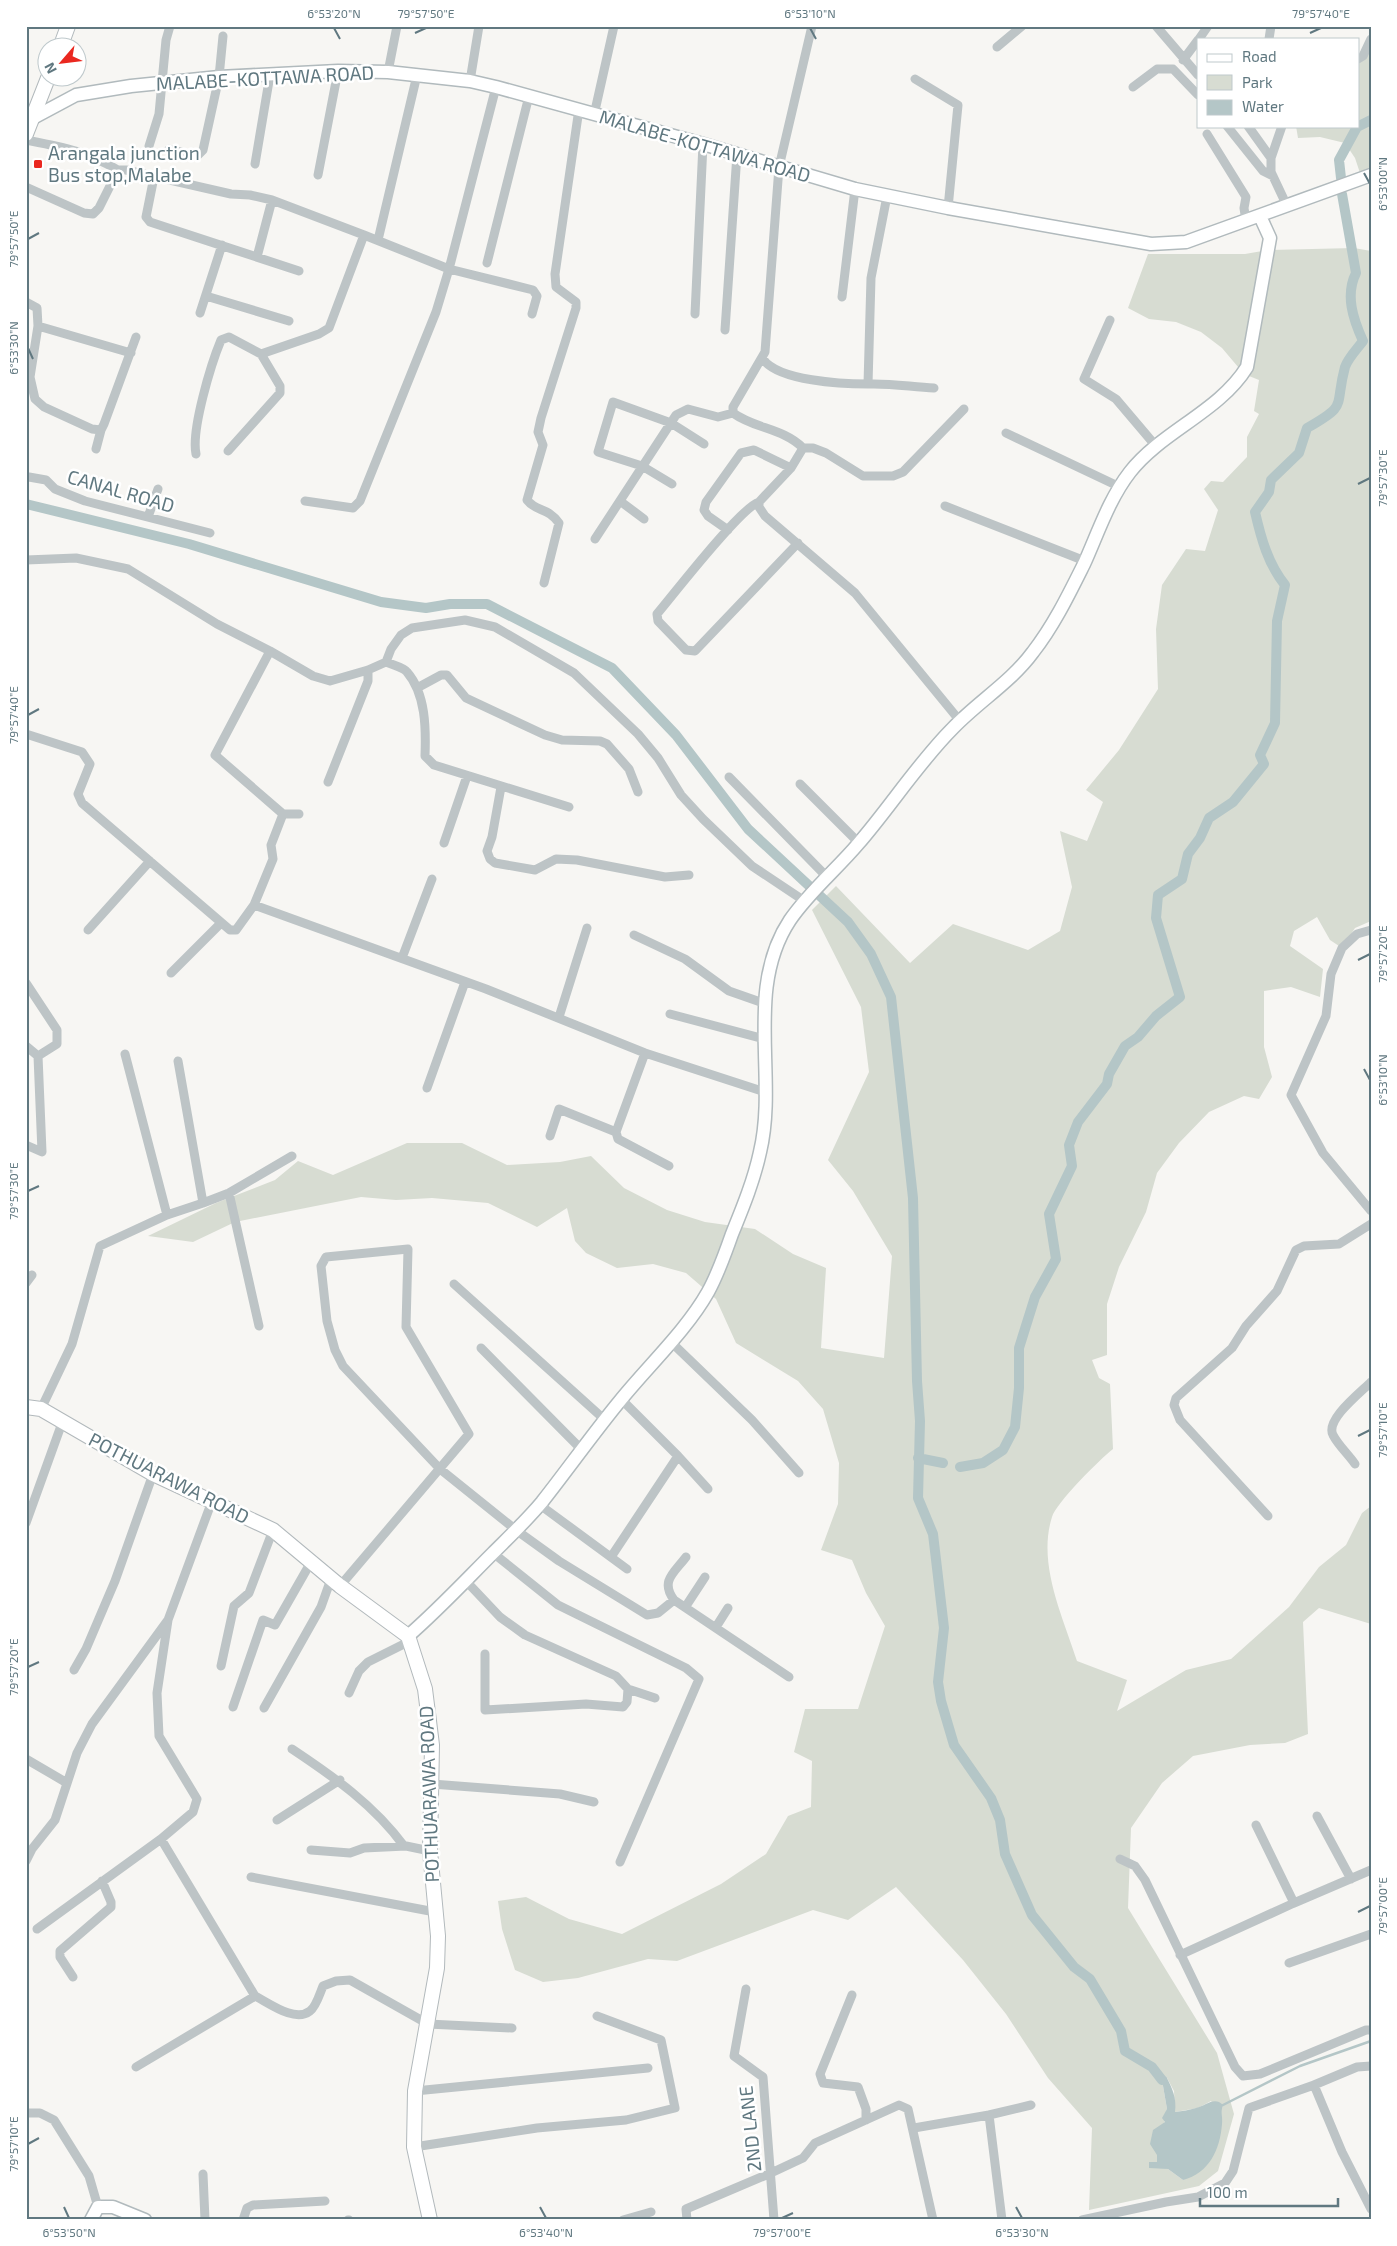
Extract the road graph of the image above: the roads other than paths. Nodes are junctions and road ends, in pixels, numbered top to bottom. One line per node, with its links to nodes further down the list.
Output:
1 (68, 26): 10 (main road)
2 (170, 26): 24 (street)
3 (397, 26): 17 (street)
4 (479, 26): 23 (street)
5 (614, 26): 33 (street)
6 (812, 26): 47 (street)
7 (1022, 26): 13 (street)
8 (1156, 26): 15 (street)
9 (223, 36): 21 (street)
10 (64, 38)
11 (1197, 40): 15 (street)
12 (1371, 40): 14 (street)
13 (997, 47)
14 (1360, 58)
15 (1183, 60): 18 (street)
16 (338, 71): 17 (street, MALABE-KOTTAWA ROAD); 19 (street, MALABE-KOTTAWA ROAD); 49 (street)
17 (388, 72): 20 (street, MALABE-KOTTAWA ROAD)
18 (1197, 74)
19 (270, 75): 21 (street, MALABE-KOTTAWA ROAD); 46 (street)
20 (417, 75): 23 (street, MALABE-KOTTAWA ROAD); 62 (street)
21 (219, 77): 24 (street, MALABE-KOTTAWA ROAD); 43 (street)
22 (916, 79): 58 (street)
23 (470, 81): 25 (street, MALABE-KOTTAWA ROAD)
24 (162, 82): 29 (street, MALABE-KOTTAWA ROAD); 42 (street)
25 (496, 87): 30 (street, MALABE-KOTTAWA ROAD); 66 (street)
26 (1133, 87): 28 (street)
27 (44, 88): 31 (main road)
28 (1197, 94)
29 (76, 95): 31 (street); 34 (street, MALABE-KOTTAWA ROAD)
30 (529, 96): 32 (street, MALABE-KOTTAWA ROAD); 65 (street)
31 (41, 97): 34 (main road)
32 (579, 109): 33 (street, MALABE-KOTTAWA ROAD); 113 (street)
33 (594, 115): 41 (street, MALABE-KOTTAWA ROAD)
34 (30, 116): 38 (main road)
35 (1229, 128): 51 (street)
36 (1249, 128): 45 (street)
37 (1281, 128): 45 (street)
38 (26, 134)
39 (1207, 134): 60 (street)
40 (26, 140): 48 (street)
41 (703, 144): 44 (street, MALABE-KOTTAWA ROAD); 73 (street)
42 (149, 146)
43 (169, 149)
44 (737, 154): 47 (street, MALABE-KOTTAWA ROAD); 77 (street)
45 (1271, 158): 51 (street)
46 (254, 164)
47 (779, 167): 54 (street, MALABE-KOTTAWA ROAD); 81 (street)
48 (118, 170): 52 (street); 53 (street)
49 (318, 175)
50 (1371, 175): 57 (street, MALABE-KOTTAWA ROAD)
51 (1273, 176): 57 (street)
52 (154, 178): 56 (street); 63 (street)
53 (26, 187)
54 (855, 188): 55 (street, MALABE-KOTTAWA ROAD); 69 (street)
55 (887, 196): 58 (street, MALABE-KOTTAWA ROAD); 82 (street)
56 (272, 200): 61 (street); 64 (street)
57 (1287, 206): 59 (street, MALABE-KOTTAWA ROAD)
58 (948, 208): 60 (street, MALABE-KOTTAWA ROAD)
59 (1260, 216): 60 (street, MALABE-KOTTAWA ROAD); 90 (street)
60 (1246, 221)
61 (364, 235): 62 (street); 80 (street)
62 (378, 240): 66 (street)
63 (222, 246): 64 (street); 68 (street)
64 (257, 257): 67 (street)
65 (487, 263)
66 (449, 269): 72 (street); 101 (street)
67 (299, 271)
68 (206, 296): 71 (street); 75 (street)
69 (842, 297)
70 (26, 302): 76 (street)
71 (200, 313)
72 (532, 314)
73 (695, 314)
74 (1110, 320): 90 (street)
75 (289, 321)
76 (38, 326): 79 (street); 87 (street)
77 (726, 330)
78 (136, 337): 79 (street)
79 (131, 353): 87 (street)
80 (261, 354): 93 (street); 94 (street)
81 (763, 359): 82 (street); 85 (street)
82 (868, 384): 83 (street)
83 (934, 388)
84 (964, 409): 91 (street)
85 (733, 413): 86 (street); 91 (street)
86 (671, 423): 89 (street); 95 (street); 95 (street)
87 (101, 430): 92 (street)
88 (1006, 433): 99 (street)
89 (704, 444)
90 (1155, 445): 99 (street)
91 (803, 448): 96 (street)
92 (96, 449)
93 (228, 451)
94 (196, 454)
95 (642, 466): 98 (street); 102 (street)
96 (791, 468): 103 (street); 107 (street)
97 (26, 478): 105 (street, CANAL ROAD)
98 (672, 484)
99 (1120, 487): 112 (street)
100 (158, 489): 105 (street)
101 (305, 501)
102 (620, 501): 106 (street); 109 (street)
103 (759, 502): 107 (street); 110 (street)
104 (945, 506): 112 (street)
105 (148, 517): 108 (street, CANAL ROAD)
106 (644, 519)
107 (728, 530): 110 (street)
108 (210, 533)
109 (595, 539)
110 (798, 543): 118 (street)
111 (26, 560): 114 (street)
112 (1085, 561): 118 (street)
113 (544, 583)
114 (270, 650): 116 (street); 127 (street)
115 (386, 662): 116 (street); 117 (street); 134 (street)
116 (368, 670): 122 (street)
117 (417, 688): 120 (street); 125 (street)
118 (960, 721): 129 (street)
119 (26, 734): 131 (street)
120 (467, 776): 124 (street); 130 (street)
121 (729, 777): 134 (street)
122 (328, 782)
123 (800, 784): 129 (street)
124 (501, 787): 126 (street); 132 (street)
125 (638, 792)
126 (569, 807)
127 (283, 814): 128 (street); 135 (street)
128 (299, 814)
129 (859, 842): 134 (street)
130 (444, 843)
131 (150, 861): 136 (street); 138 (street)
132 (689, 875)
133 (432, 879): 141 (street)
134 (816, 890): 145 (street)
135 (254, 905): 136 (street); 141 (street)
136 (220, 924): 142 (street)
137 (587, 928): 147 (street)
138 (88, 930)
139 (1371, 930): 163 (street)
140 (634, 935): 145 (street)
141 (402, 958): 143 (street)
142 (171, 973)
143 (465, 982): 147 (street); 154 (street)
144 (26, 983): 152 (street)
145 (766, 1004): 148 (street)
146 (670, 1014): 148 (street)
147 (559, 1017): 150 (street)
148 (764, 1039): 155 (street)
149 (26, 1046): 152 (street)
150 (646, 1053): 155 (street); 156 (street)
151 (125, 1054): 164 (street)
152 (38, 1056): 158 (street)
153 (178, 1061): 162 (street)
154 (427, 1088)
155 (766, 1092): 170 (street)
156 (616, 1132): 157 (street); 160 (street)
157 (550, 1136)
158 (26, 1145)
159 (292, 1156): 161 (street)
160 (669, 1166)
161 (229, 1193): 162 (street); 169 (street)
162 (203, 1203): 164 (street)
163 (1371, 1211)
164 (166, 1215): 175 (street)
165 (1371, 1224): 187 (street)
166 (32, 1275): 167 (street)
167 (26, 1283)
168 (454, 1284): 176 (street)
169 (259, 1326)
170 (670, 1342): 173 (street); 183 (street)
171 (482, 1348): 178 (street)
172 (1371, 1382): 180 (street)
173 (621, 1399): 176 (street); 179 (street)
174 (26, 1407): 175 (main road, POTHUARAWA ROAD)
175 (41, 1409): 177 (main road, POTHUARAWA ROAD)
176 (605, 1420): 178 (street)
177 (62, 1423): 182 (main road, POTHUARAWA ROAD); 188 (street)
178 (582, 1450): 186 (street)
179 (678, 1456): 184 (street); 192 (street)
180 (1355, 1464)
181 (440, 1469): 181 (street); 190 (street); 198 (street)
182 (153, 1474): 185 (main road, POTHUARAWA ROAD); 207 (street)
183 (799, 1474)
184 (708, 1489)
185 (212, 1502): 189 (main road, POTHUARAWA ROAD); 202 (street)
186 (540, 1505): 190 (street); 192 (street)
187 (1268, 1516)
188 (26, 1523)
189 (273, 1530): 194 (main road, POTHUARAWA ROAD); 206 (street)
190 (516, 1530): 191 (street); 199 (street)
191 (493, 1553): 197 (street); 230 (street)
192 (611, 1557): 195 (street)
193 (686, 1557): 199 (street)
194 (311, 1562): 198 (main road, POTHUARAWA ROAD); 212 (street)
195 (627, 1569)
196 (705, 1577): 200 (street)
197 (466, 1581): 204 (street); 209 (street)
198 (335, 1583): 204 (main road, POTHUARAWA ROAD); 213 (street)
199 (674, 1600): 200 (street)
200 (686, 1606): 203 (street)
201 (728, 1608): 203 (street)
202 (168, 1620): 217 (street); 223 (street)
203 (716, 1626): 208 (street)
204 (409, 1639): 210 (street); 218 (main road, POTHUARAWA ROAD)
205 (485, 1654): 209 (street)
206 (221, 1666)
207 (74, 1670)
208 (789, 1677)
209 (628, 1689): 211 (street)
210 (349, 1694)
211 (655, 1698)
212 (234, 1707)
213 (264, 1708)
214 (292, 1749): 216 (street)
215 (26, 1759): 217 (street)
216 (340, 1780): 221 (street); 224 (street)
217 (67, 1783): 225 (street)
218 (432, 1784): 219 (street); 227 (main road, POTHUARAWA ROAD)
219 (594, 1802)
220 (1317, 1816): 233 (street)
221 (278, 1820)
222 (1256, 1826): 235 (street)
223 (161, 1839): 234 (street); 244 (street)
224 (404, 1846): 226 (street); 227 (street)
225 (29, 1847): 229 (street)
226 (311, 1850)
227 (430, 1852): 236 (main road, POTHUARAWA ROAD)
228 (1120, 1858): 239 (street)
229 (26, 1861)
230 (620, 1862)
231 (1371, 1870): 233 (street)
232 (250, 1877): 236 (street)
233 (1351, 1879): 235 (street)
234 (102, 1880): 237 (street); 241 (street)
235 (1294, 1903): 239 (street)
236 (435, 1912): 246 (main road, POTHUARAWA ROAD)
237 (37, 1929)
238 (1371, 1934): 240 (street)
239 (1180, 1955): 248 (street)
240 (1290, 1963)
241 (73, 1977)
242 (746, 1989): 260 (street, 2ND LANE)
243 (852, 1995): 257 (street)
244 (255, 1996): 246 (street); 250 (street)
245 (597, 2016): 259 (street)
246 (428, 2024): 247 (street); 253 (main road, POTHUARAWA ROAD)
247 (512, 2028)
248 (1371, 2030)
249 (1371, 2066): 252 (street)
250 (136, 2067)
251 (648, 2068): 253 (street)
252 (1314, 2085): 264 (street); 276 (street)
253 (415, 2091): 259 (main road, POTHUARAWA ROAD)
254 (1031, 2105): 256 (street)
255 (26, 2113): 263 (street)
256 (989, 2115): 258 (street); 275 (street)
257 (866, 2120): 258 (street); 260 (street)
258 (914, 2128): 274 (street)
259 (414, 2147): 270 (main road, POTHUARAWA ROAD)
260 (771, 2173): 272 (street); 273 (street, 2ND LANE)
261 (203, 2174): 268 (street)
262 (325, 2201): 269 (street)
263 (98, 2207): 266 (street); 267 (street)
264 (1371, 2209)
265 (651, 2212): 271 (street)
266 (138, 2219)
267 (91, 2220)
268 (205, 2220)
269 (243, 2220)
270 (430, 2220)
271 (623, 2220)
272 (687, 2220)
273 (774, 2220)
274 (933, 2220)
275 (1002, 2220)
276 (1082, 2220)

